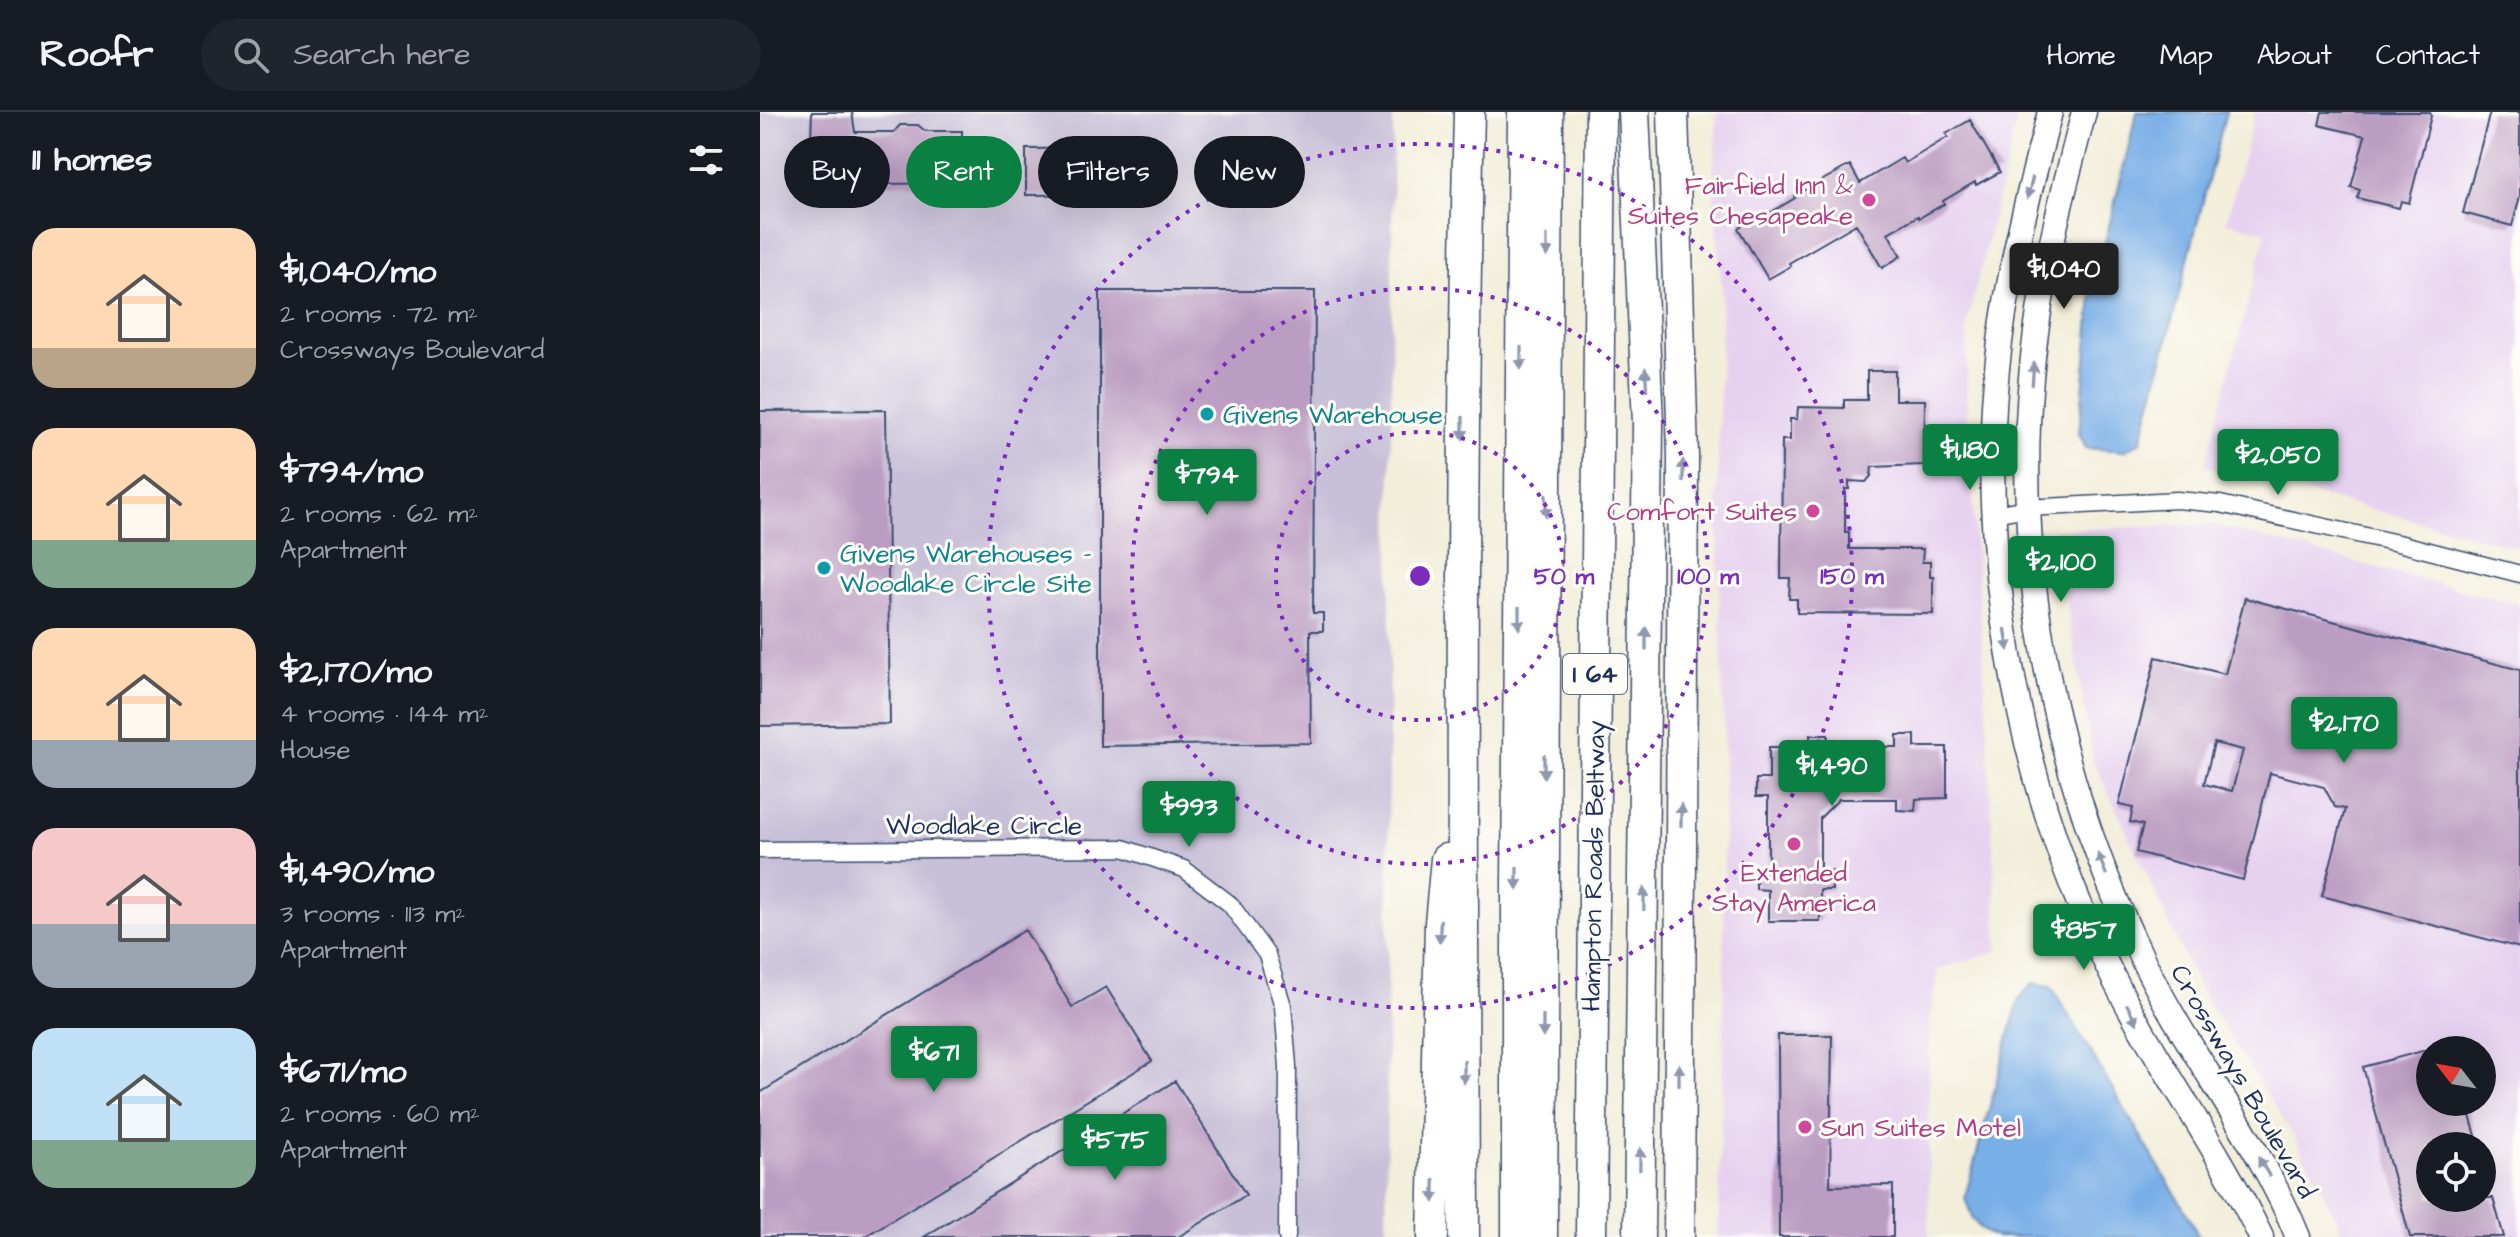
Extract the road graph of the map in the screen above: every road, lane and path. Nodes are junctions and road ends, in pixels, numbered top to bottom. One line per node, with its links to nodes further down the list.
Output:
1 (1449, 112): 11 (highway)
2 (1469, 112): 11 (highway)
3 (1523, 112): 17 (highway, one-way to 17)
4 (1548, 112): 23 (highway, one-way to 23)
5 (1582, 112): 24 (highway)
6 (1601, 112): 25 (highway, Hampton Roads Beltway / I 64)
7 (1634, 112): 26 (highway, one-way to 7)
8 (1673, 112): 27 (highway, one-way to 8)
9 (2050, 112): 13 (street, one-way to 13)
10 (2084, 112): 12 (street, Crossways Boulevard, one-way to 10)
11 (1464, 322): 15 (highway, one-way to 15)
12 (2027, 508): 13 (street); 14 (street); 29 (street, Crossways Boulevard, one-way to 12)
13 (1994, 514): 28 (street, one-way to 28)
14 (2520, 574)
15 (1462, 686): 19 (highway, one-way to 19); 20 (highway, one-way to 20)
16 (760, 850): 18 (street, Woodlake Circle)
17 (1518, 1088): 21 (highway); 22 (highway)
18 (1287, 1237)
19 (1433, 1237)
20 (1464, 1237)
21 (1502, 1237)
22 (1517, 1237)
23 (1542, 1237)
24 (1574, 1237)
25 (1591, 1237)
26 (1639, 1237)
27 (1679, 1237)
28 (2261, 1237)
29 (2298, 1237)

